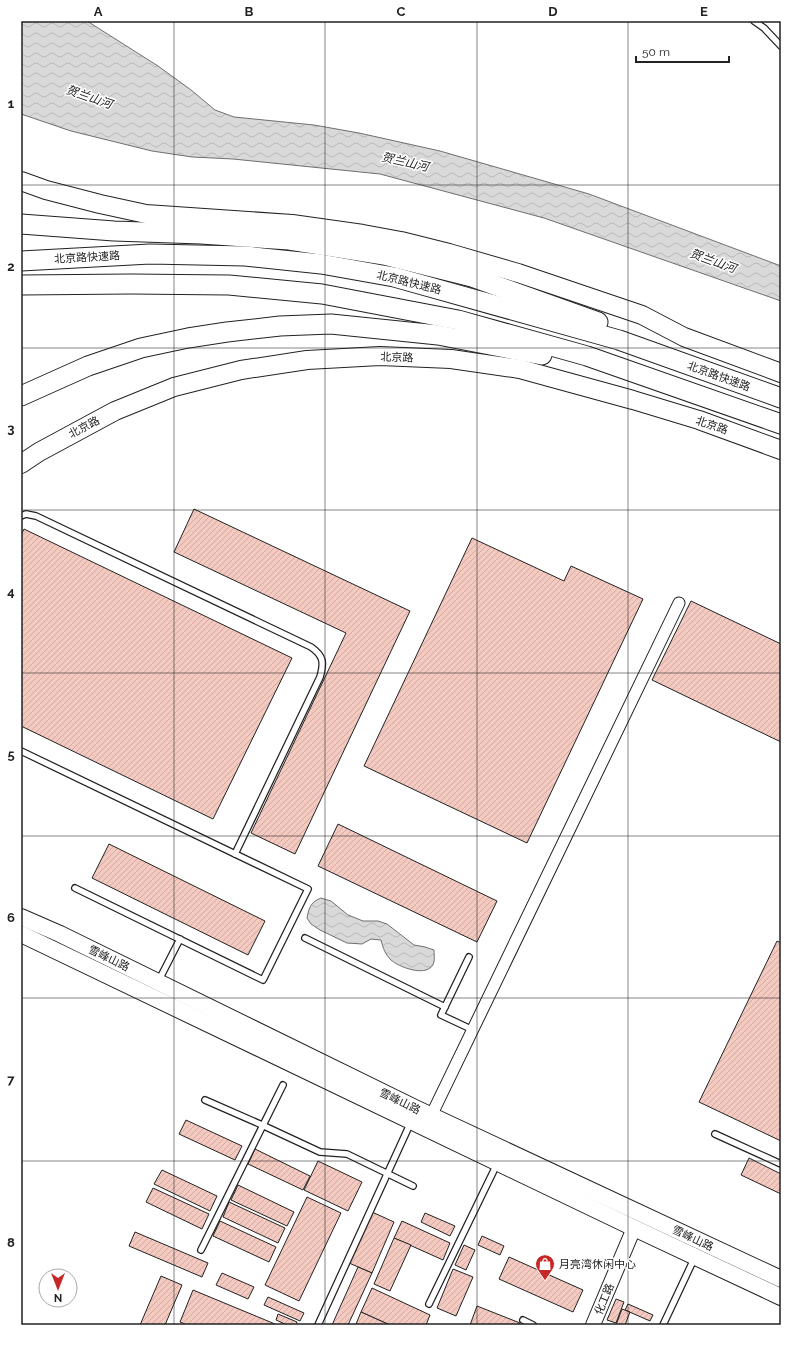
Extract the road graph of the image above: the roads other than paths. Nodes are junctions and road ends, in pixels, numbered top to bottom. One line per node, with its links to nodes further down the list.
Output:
1 (754, 21): 2 (lane)
2 (781, 46)
3 (21, 181): 9 (main road)
4 (21, 217): 6 (highway)
5 (21, 224): 6 (highway)
6 (114, 231): 10 (highway)
7 (21, 261): 10 (highway, 北京路快速路)
8 (21, 285): 11 (highway)
9 (781, 372)
10 (735, 382): 13 (highway, 北京路快速路)
11 (670, 385): 12 (highway); 14 (highway)
12 (21, 396)
13 (781, 398)
14 (781, 424)
15 (781, 450): 16 (main road, 北京路)
16 (21, 464)
17 (21, 516): 20 (lane)
18 (679, 603): 29 (street)
19 (21, 751): 20 (lane)
20 (235, 854): 25 (lane)
21 (74, 888): 25 (lane)
22 (21, 917): 27 (main road, 雪峰山路)
23 (21, 934): 32 (main road, 雪峰山路)
24 (305, 938): 28 (lane)
25 (180, 940): 27 (lane)
26 (469, 957): 28 (lane)
27 (158, 982): 32 (main road, 雪峰山路)
28 (445, 1007): 29 (lane)
29 (472, 1030): 32 (street)
30 (283, 1085): 33 (lane)
31 (205, 1100): 33 (lane)
32 (420, 1115): 35 (main road, 雪峰山路); 37 (lane)
33 (262, 1125): 37 (lane); 40 (lane)
34 (715, 1134): 36 (lane)
35 (501, 1156): 39 (main road, 雪峰山路); 42 (main road, 雪峰山路); 44 (lane)
36 (781, 1164)
37 (388, 1174): 38 (lane); 46 (lane)
38 (413, 1186)
39 (634, 1228): 41 (main road, 雪峰山路); 48 (street, 化工路)
40 (201, 1250)
41 (695, 1257): 43 (main road, 雪峰山路); 49 (lane)
42 (781, 1279)
43 (781, 1297)
44 (429, 1304)
45 (523, 1320): 47 (lane)
46 (318, 1325)
47 (533, 1325)
48 (593, 1325)
49 (663, 1325)

